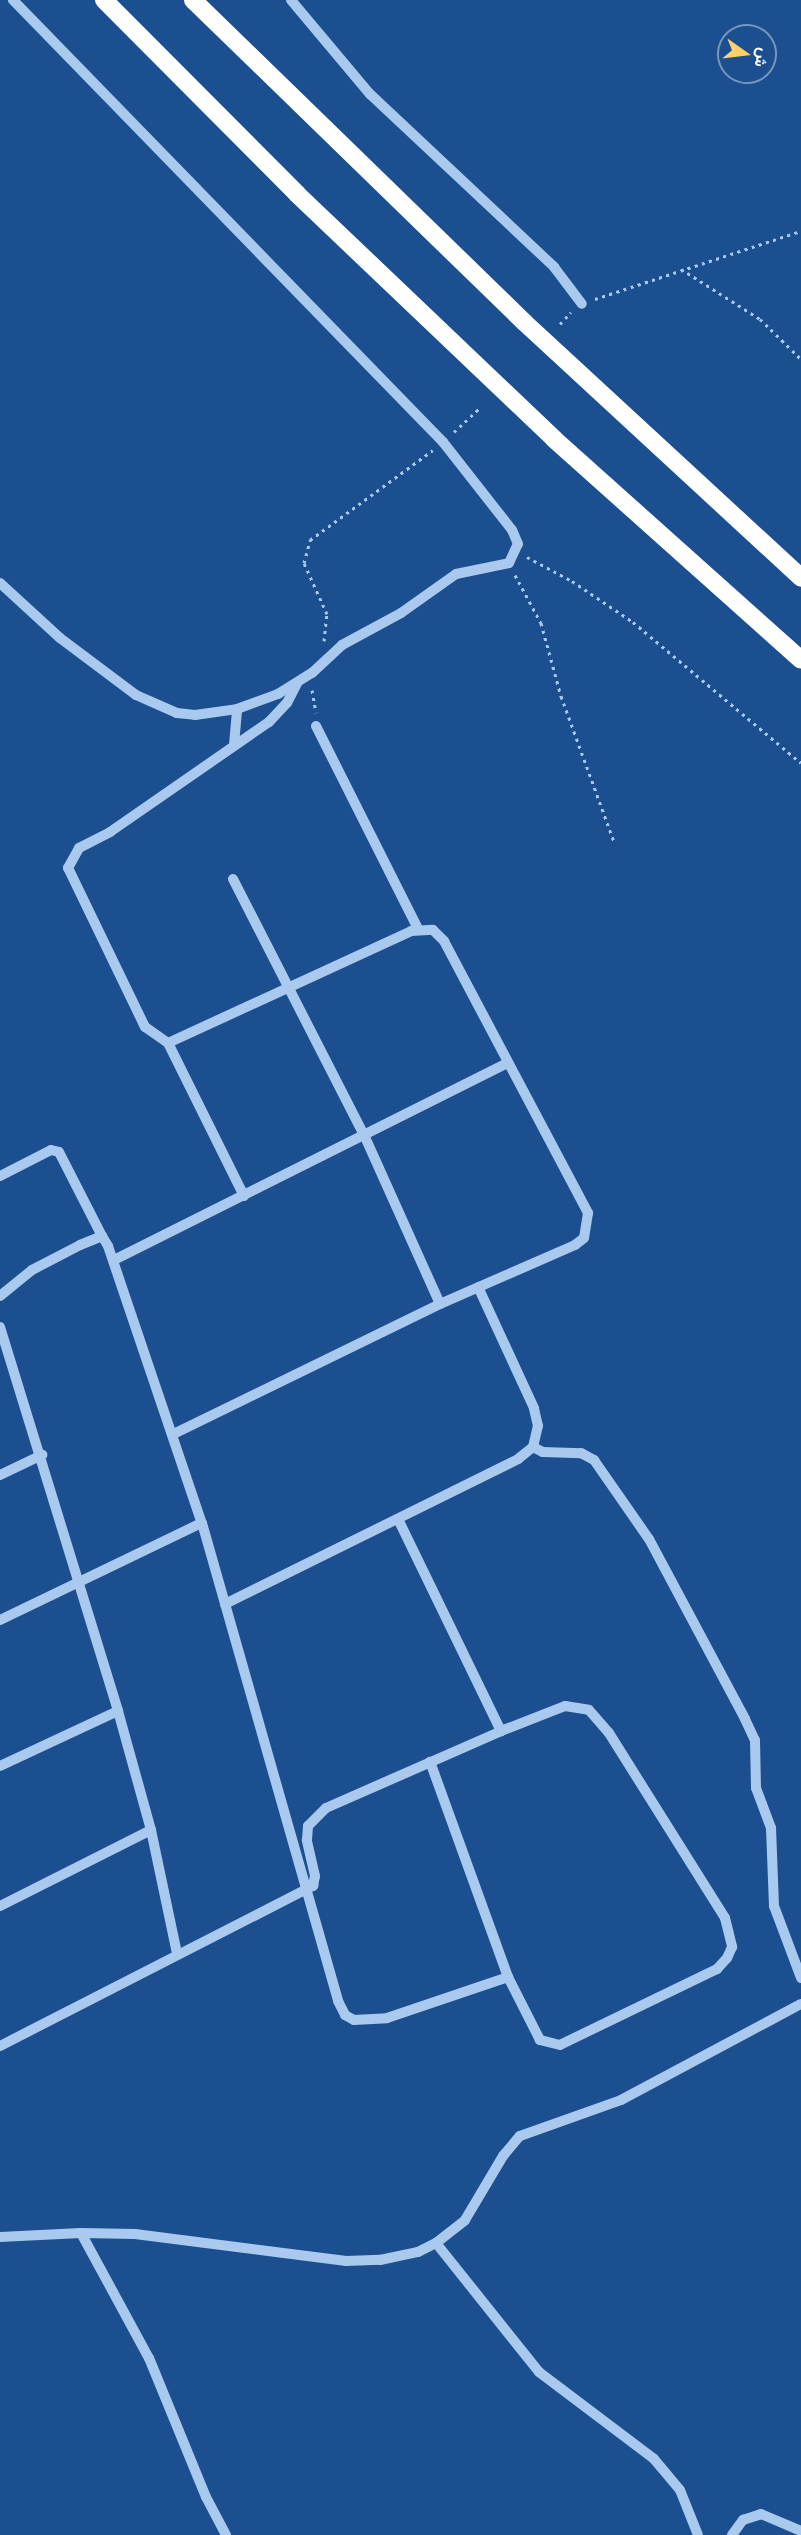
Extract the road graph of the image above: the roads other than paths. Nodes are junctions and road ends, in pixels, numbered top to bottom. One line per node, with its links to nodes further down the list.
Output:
1 (13, 0): 9 (street)
2 (104, 0): 8 (highway)
3 (193, 0): 6 (highway)
4 (291, 0): 5 (street)
5 (582, 304)
6 (801, 578)
7 (0, 583): 10 (street)
8 (801, 660)
9 (297, 683): 10 (street); 12 (street)
10 (237, 709): 12 (street)
11 (316, 726): 14 (street)
12 (234, 745): 16 (street)
13 (233, 879): 15 (street)
14 (418, 929): 15 (street); 17 (street)
15 (289, 988): 16 (street); 18 (street)
16 (168, 1044): 20 (street)
17 (507, 1063): 18 (street); 23 (street)
18 (365, 1137): 20 (street); 25 (street)
19 (0, 1176): 21 (street)
20 (244, 1196): 22 (street)
21 (102, 1236): 22 (street); 24 (street)
22 (114, 1260): 27 (street)
23 (477, 1287): 25 (street); 28 (street)
24 (0, 1296)
25 (440, 1304): 27 (street)
26 (1, 1335): 29 (street)
27 (174, 1434): 32 (street)
28 (533, 1447): 31 (street); 45 (street)
29 (42, 1455): 30 (street); 33 (street)
30 (0, 1475)
31 (398, 1519): 34 (street); 37 (street)
32 (202, 1523): 33 (street); 34 (street)
33 (80, 1580): 35 (street); 36 (street)
34 (225, 1604): 41 (street)
35 (0, 1620)
36 (118, 1711): 39 (street); 40 (street)
37 (501, 1731): 38 (street); 44 (street)
38 (430, 1762): 41 (street); 44 (street)
39 (0, 1766)
40 (151, 1830): 42 (street); 43 (street)
41 (307, 1890): 43 (street); 44 (street)
42 (0, 1906)
43 (177, 1953): 47 (street)
44 (508, 1977)
45 (801, 1978)
46 (801, 2004): 50 (street)
47 (0, 2046)
48 (81, 2233): 49 (street); 50 (street); 52 (street)
49 (0, 2237)
50 (436, 2243): 53 (street)
51 (801, 2531): 54 (street)
52 (226, 2535)
53 (698, 2535)
54 (732, 2535)

